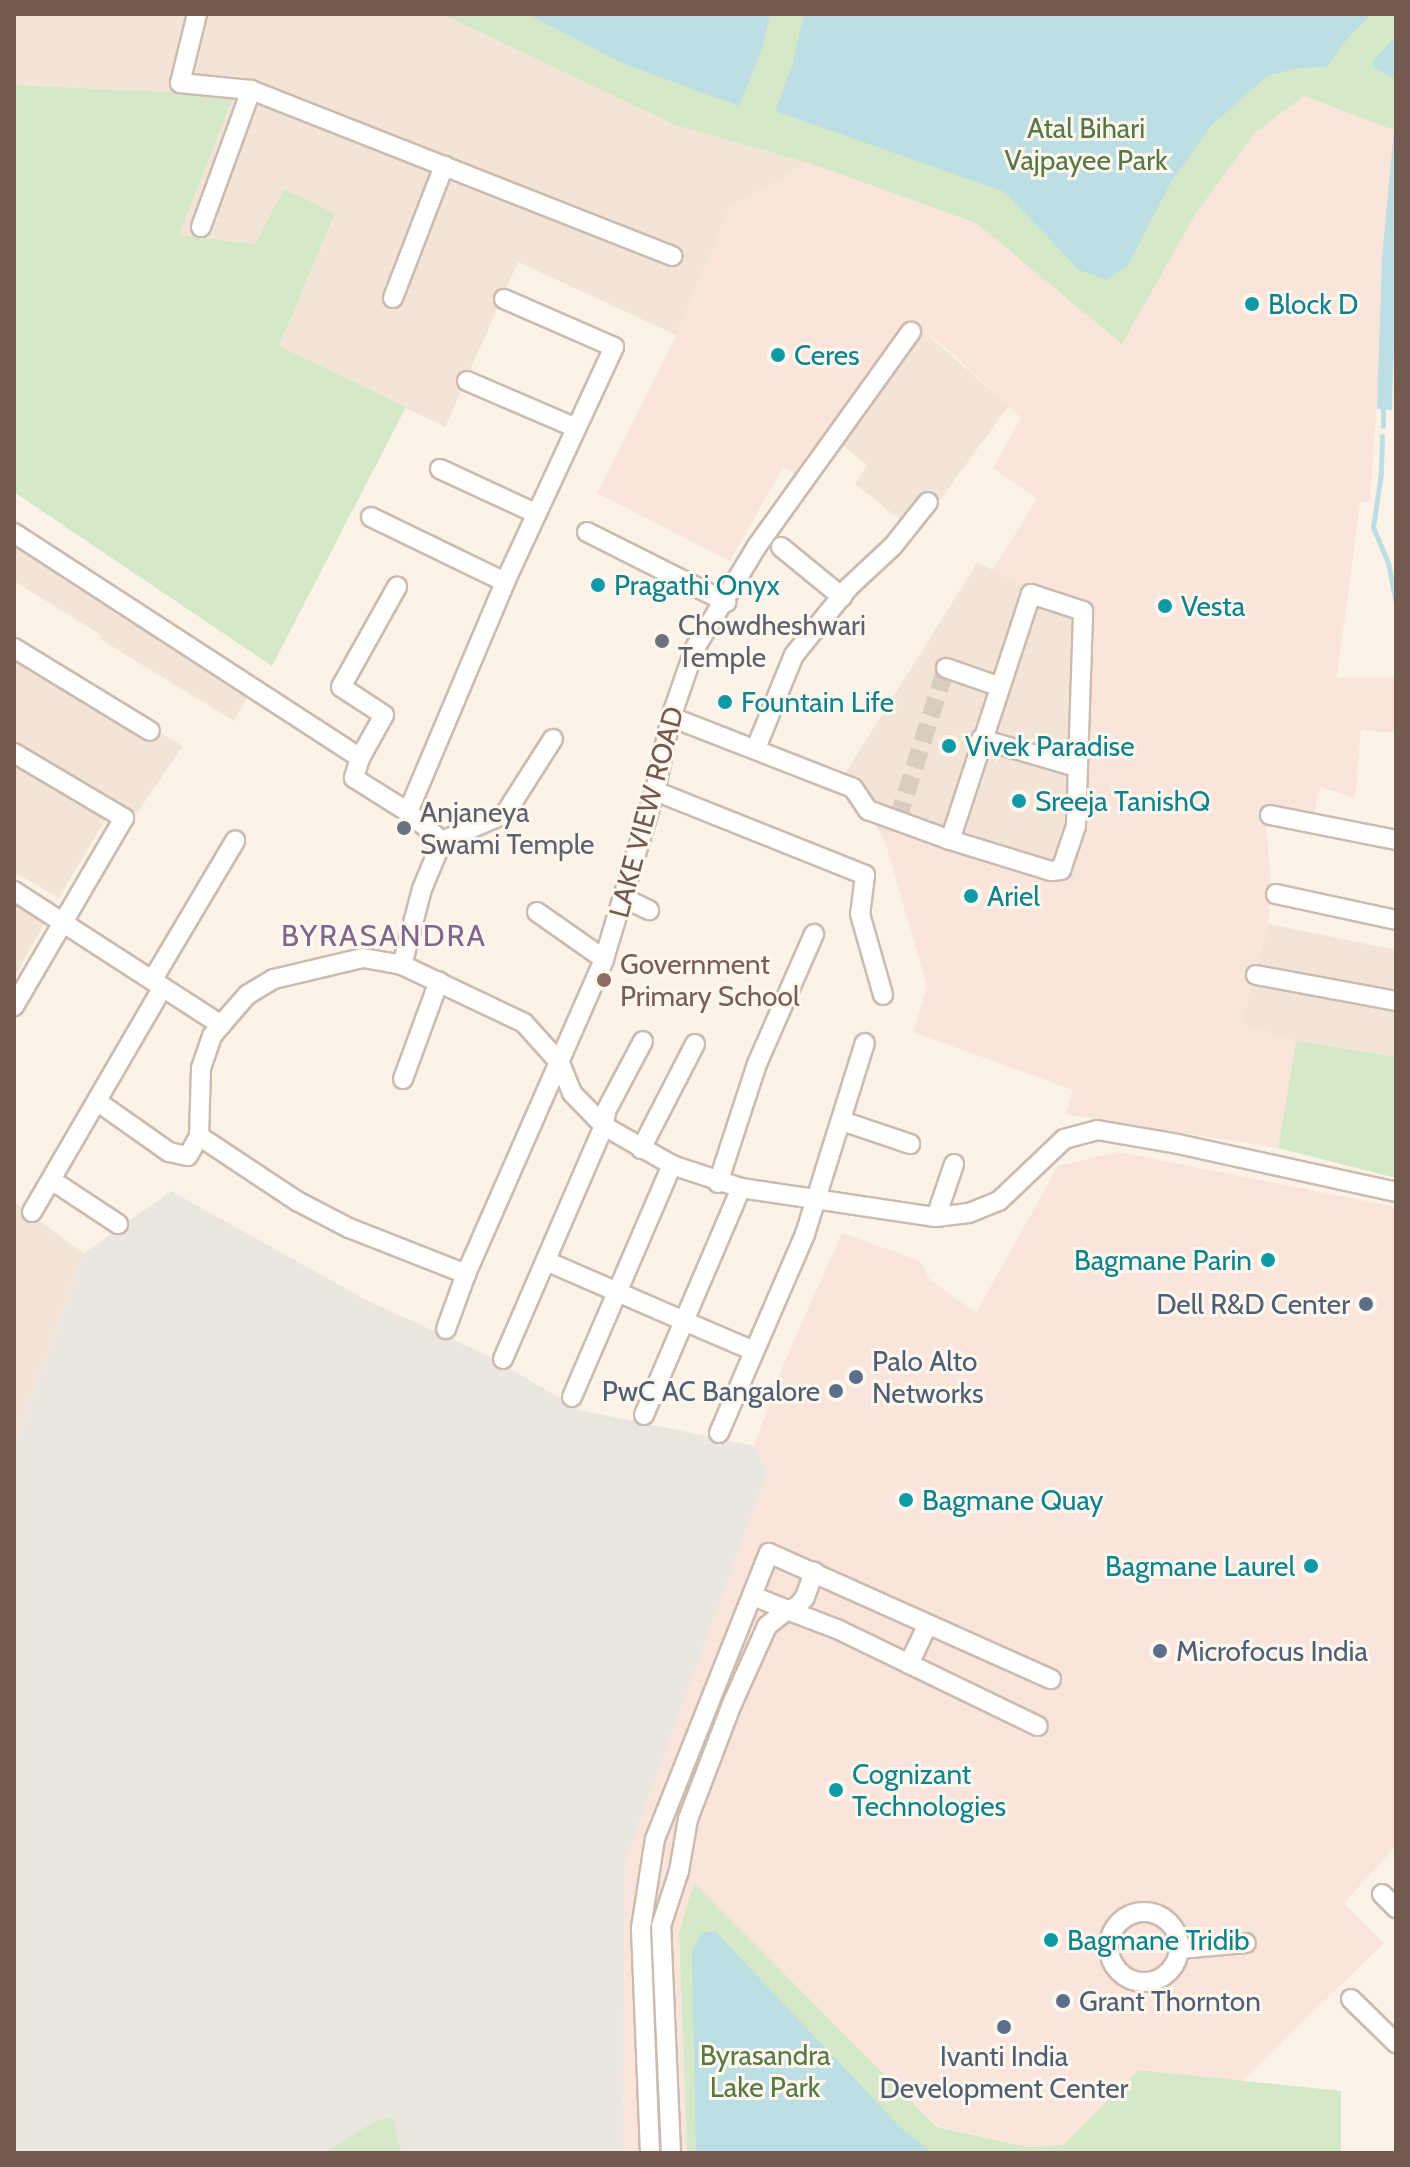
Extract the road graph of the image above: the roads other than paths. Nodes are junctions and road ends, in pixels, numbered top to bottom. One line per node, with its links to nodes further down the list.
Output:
1 (197, 14): 2 (street)
2 (251, 90): 3 (street); 4 (street)
3 (444, 166): 5 (street); 6 (street)
4 (201, 227)
5 (673, 256)
6 (393, 298)
7 (504, 299): 10 (street)
8 (911, 332): 21 (street, LAKE VIEW ROAD)
9 (467, 381): 10 (street)
10 (576, 428): 13 (street)
11 (440, 469): 13 (street)
12 (928, 502): 20 (street)
13 (535, 513): 18 (street)
14 (371, 517): 18 (street)
15 (587, 532): 21 (street)
16 (14, 533): 31 (street)
17 (781, 547): 20 (street)
18 (505, 582): 34 (street)
19 (397, 587): 31 (street)
20 (842, 597): 29 (street)
21 (726, 602): 25 (street, LAKE VIEW ROAD)
22 (14, 648): 26 (street)
23 (946, 668): 24 (street)
24 (998, 686): 28 (street); 32 (street)
25 (671, 717): 29 (street); 33 (street, LAKE VIEW ROAD)
26 (150, 731)
27 (553, 739): 39 (street)
28 (981, 739): 32 (street); 36 (street)
29 (756, 748): 36 (street)
30 (14, 753): 46 (street)
31 (360, 758): 34 (street)
32 (1076, 767): 36 (street)
33 (655, 791): 42 (street, LAKE VIEW ROAD); 53 (street)
34 (408, 812): 39 (street)
35 (1270, 815): 37 (street)
36 (930, 825)
37 (1396, 840)
38 (235, 841): 52 (street)
39 (442, 841): 49 (street)
40 (14, 891): 46 (street)
41 (1276, 894): 45 (street)
42 (624, 898): 43 (street); 48 (street, LAKE VIEW ROAD)
43 (649, 910)
44 (537, 912): 48 (street)
45 (1396, 920)
46 (63, 921): 52 (street); 55 (street)
47 (814, 934): 71 (street)
48 (604, 959): 60 (street, LAKE VIEW ROAD)
49 (402, 965): 51 (street); 56 (street)
50 (1256, 975): 54 (street)
51 (439, 981): 60 (street); 61 (street)
52 (158, 983): 56 (street); 62 (street)
53 (883, 995)
54 (1396, 1001)
55 (14, 1006)
56 (221, 1025): 65 (street)
57 (643, 1041): 64 (street)
58 (865, 1043): 63 (street)
59 (695, 1044): 67 (street)
60 (560, 1063): 64 (street); 79 (street, LAKE VIEW ROAD)
61 (403, 1079)
62 (98, 1102): 65 (street); 70 (street)
63 (842, 1121): 66 (street); 74 (street)
64 (604, 1126): 67 (street); 78 (street)
65 (199, 1136): 79 (street)
66 (910, 1144)
67 (641, 1149): 69 (street)
68 (954, 1164): 76 (street)
69 (672, 1165): 71 (street); 80 (street)
70 (53, 1181): 75 (street); 77 (street)
71 (718, 1183): 72 (street)
72 (741, 1188): 74 (street); 81 (street)
73 (1396, 1192): 76 (street)
74 (817, 1201): 76 (street); 83 (street)
75 (32, 1212)
76 (936, 1217)
77 (118, 1224)
78 (546, 1261): 80 (street); 84 (street)
79 (466, 1274): 82 (street, LAKE VIEW ROAD)
80 (618, 1291): 81 (street); 85 (street)
81 (684, 1321): 83 (street); 86 (street)
82 (446, 1329)
83 (754, 1351): 87 (street)
84 (503, 1359)
85 (572, 1397)
86 (644, 1415)
87 (719, 1433)
88 (814, 1572): 89 (street); 90 (street); 91 (street)
89 (753, 1596): 90 (street); 101 (street)
90 (787, 1610): 92 (street); 102 (street)
91 (928, 1624): 92 (street); 93 (street)
92 (909, 1664): 94 (street)
93 (1051, 1679)
94 (1038, 1726)
95 (1382, 1894): 96 (street)
96 (1396, 1908)
97 (1246, 1943): 98 (street)
98 (1179, 1949)
99 (1351, 1999): 100 (street)
100 (1396, 2043)
101 (650, 2153)
102 (671, 2153)

